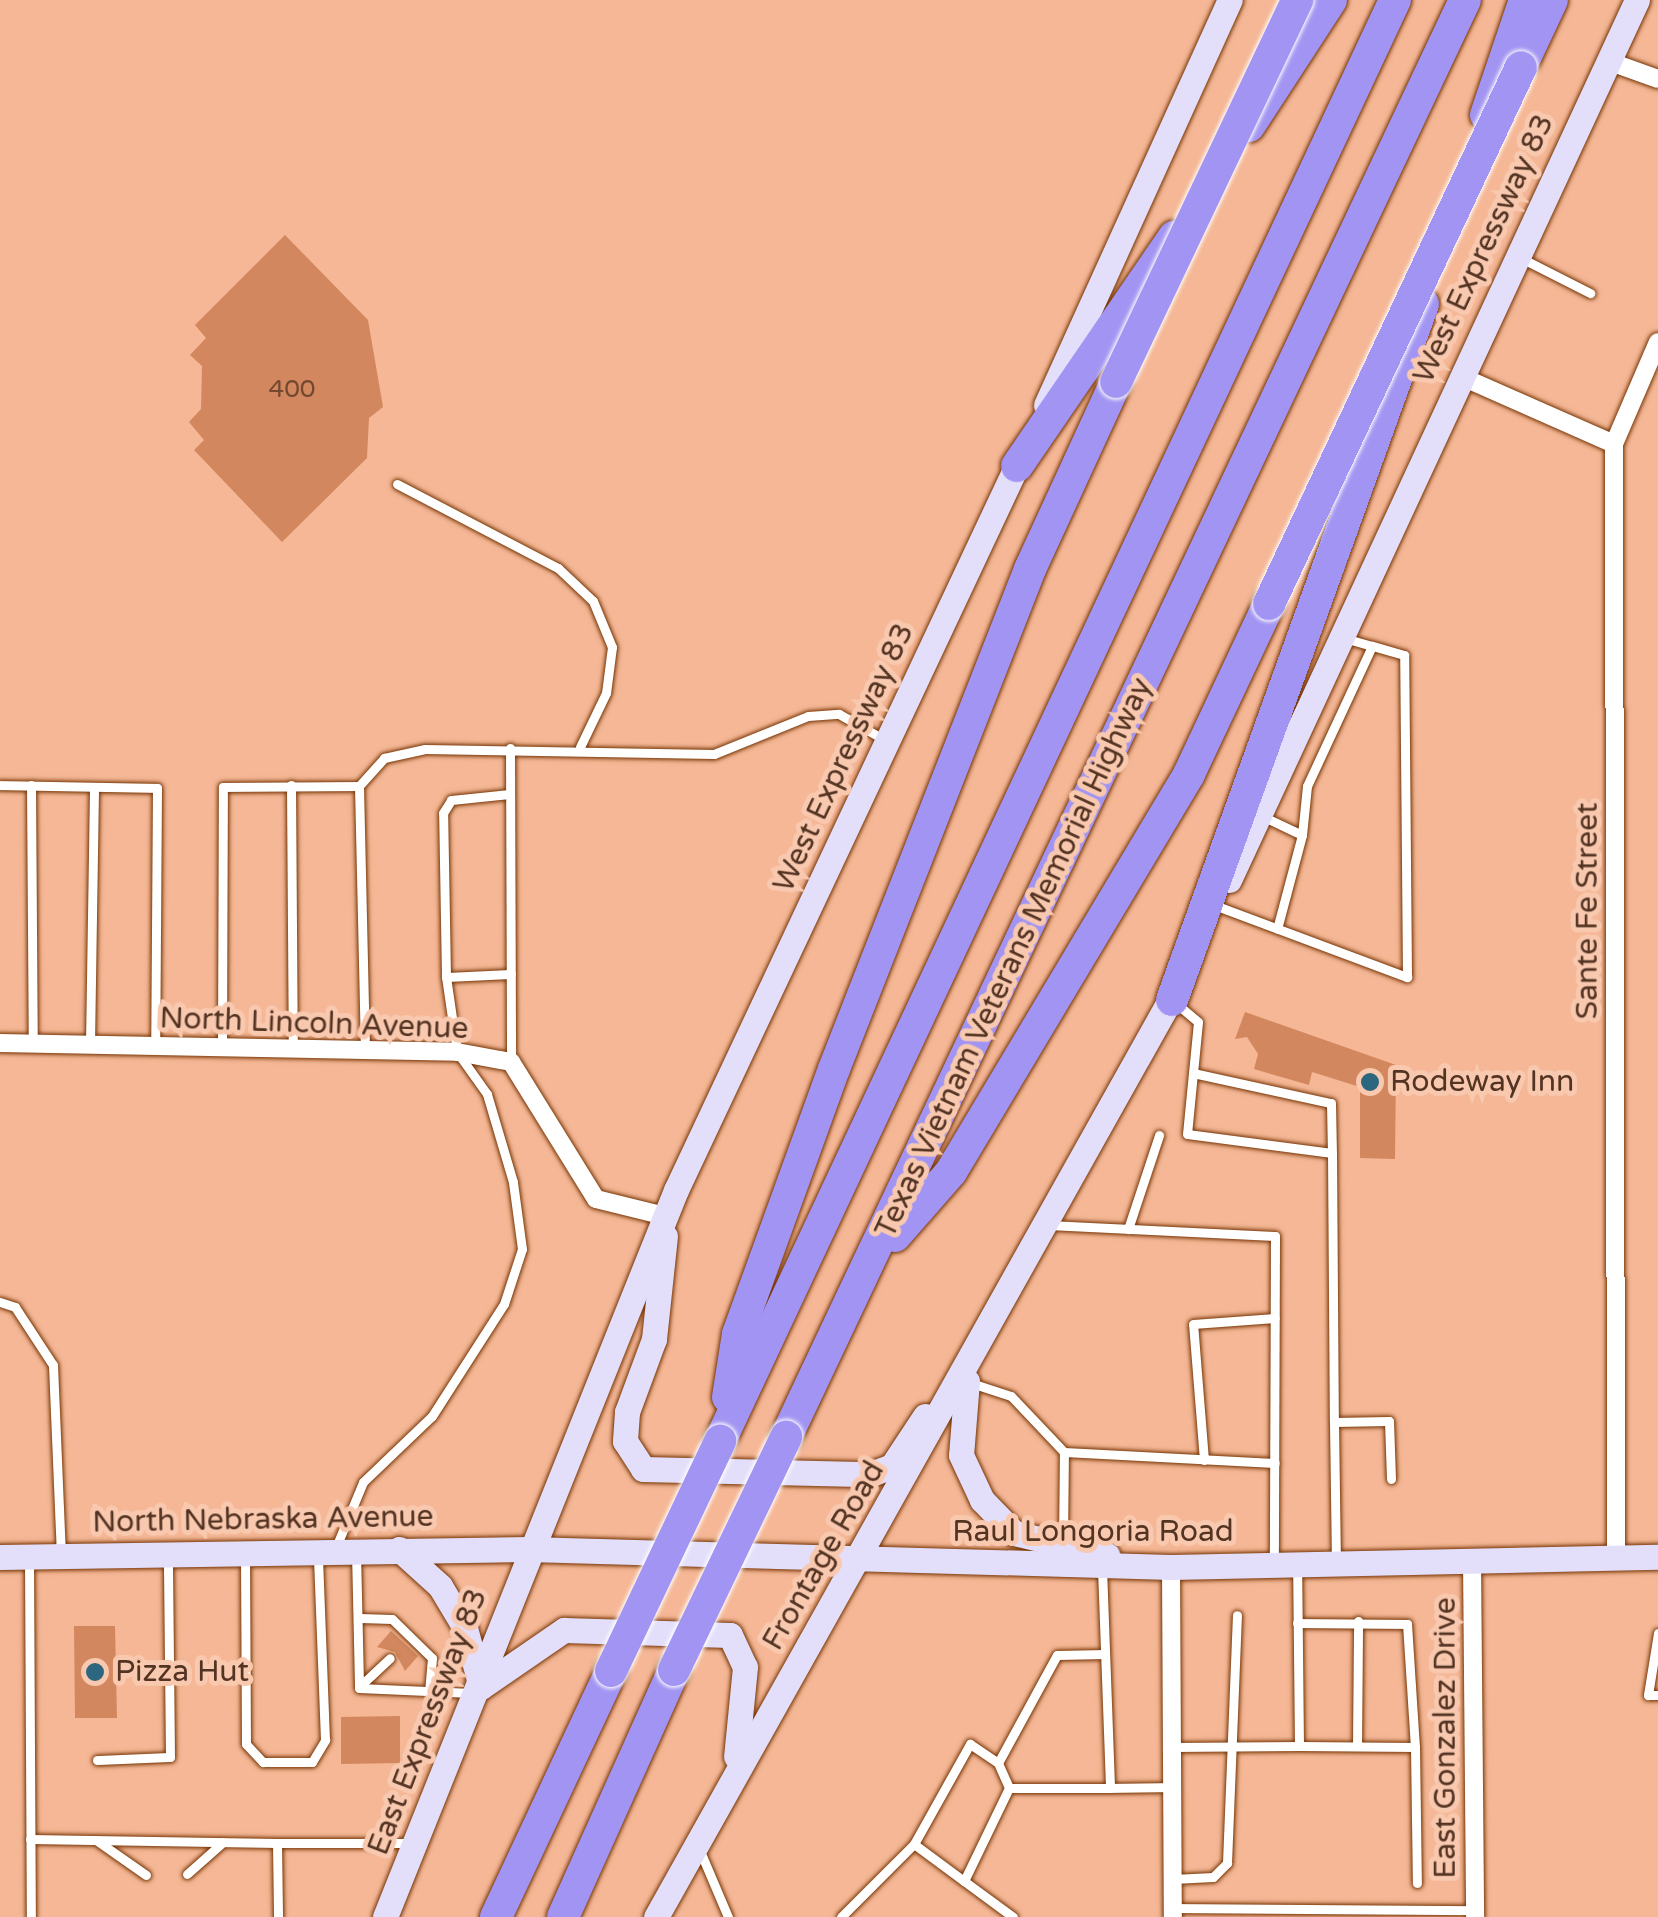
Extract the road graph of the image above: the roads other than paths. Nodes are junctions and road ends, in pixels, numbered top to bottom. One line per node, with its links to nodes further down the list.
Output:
1 (1230, 0): 16 (main road, West Expressway 83)
2 (1297, 0): 56 (highway, bridge)
3 (1332, 0): 16 (highway)
4 (1396, 0): 56 (highway)
5 (1465, 0): 51 (highway, Texas Vietnam Veterans Memorial Highway)
6 (1525, 0): 35 (highway)
7 (1552, 0): 51 (highway, bridge)
8 (1637, 0): 9 (main road, West Expressway 83)
9 (1608, 60): 10 (street); 11 (main road, West Expressway 83)
10 (1658, 79)
11 (1517, 256): 12 (lane); 14 (main road, West Expressway 83)
12 (1590, 293)
13 (1658, 342): 15 (street, Sante Fe Street)
14 (1460, 376): 15 (street); 18 (main road, West Expressway 83)
15 (1614, 444): 71 (street, Sante Fe Street)
16 (1017, 466): 20 (main road, West Expressway 83)
17 (397, 484): 21 (lane)
18 (1341, 637): 19 (lane); 29 (main road, West Expressway 83)
19 (1372, 646): 30 (lane); 32 (lane)
20 (888, 741): 21 (lane); 48 (main road, West Expressway 83)
21 (580, 747): 22 (lane)
22 (510, 748): 26 (lane); 28 (lane)
23 (31, 784): 24 (lane); 27 (lane); 37 (lane)
24 (0, 785)
25 (291, 785): 26 (lane); 40 (lane); 41 (lane)
26 (359, 786): 42 (lane)
27 (94, 787): 38 (lane); 39 (lane)
28 (510, 794): 33 (lane); 34 (lane)
29 (1260, 815): 30 (lane); 31 (main road, West Expressway 83)
30 (1302, 835): 32 (lane)
31 (1217, 906): 32 (lane); 35 (main road, West Expressway 83)
32 (1277, 929)
33 (511, 974): 34 (lane); 44 (lane)
34 (446, 977): 43 (lane)
35 (1172, 1000): 45 (lane); 49 (main road, West Expressway 83)
36 (0, 1043): 37 (street, North Lincoln Avenue)
37 (33, 1044): 38 (street, North Lincoln Avenue)
38 (90, 1046): 39 (street, North Lincoln Avenue)
39 (155, 1047): 40 (street, North Lincoln Avenue)
40 (222, 1048): 41 (street, North Lincoln Avenue)
41 (293, 1049): 42 (street, North Lincoln Avenue)
42 (365, 1050): 43 (street, North Lincoln Avenue)
43 (457, 1052): 44 (street, North Lincoln Avenue); 63 (lane)
44 (511, 1062): 48 (street)
45 (1193, 1073): 47 (lane); 47 (lane)
46 (1159, 1135): 50 (lane)
47 (1332, 1153): 55 (lane)
48 (665, 1216): 54 (main road); 62 (main road, West Expressway 83)
49 (1046, 1225): 50 (lane); 54 (main road, Frontage Road)
50 (1128, 1229): 53 (lane)
51 (866, 1269): 118 (highway, Texas Vietnam Veterans Memorial Highway, bridge)
52 (0, 1302): 68 (lane)
53 (1275, 1318): 58 (lane); 59 (lane)
54 (969, 1372): 57 (lane); 61 (main road); 73 (main road, Frontage Road)
55 (1334, 1422): 60 (lane); 75 (lane)
56 (720, 1440): 117 (highway, bridge)
57 (1064, 1452): 58 (lane); 61 (lane)
58 (1204, 1460): 59 (lane)
59 (1274, 1463): 77 (lane)
60 (1390, 1479)
61 (1063, 1545): 76 (main road)
62 (528, 1549): 64 (main road, North Nebraska Avenue); 73 (main road, Raul Longoria Road); 86 (main road, East Expressway 83)
63 (336, 1550): 64 (main road, North Nebraska Avenue); 65 (main road, North Nebraska Avenue); 65 (lane); 79 (lane)
64 (399, 1550): 86 (main road)
65 (245, 1552): 66 (main road, North Nebraska Avenue)
66 (168, 1553): 68 (main road, North Nebraska Avenue); 94 (lane)
67 (29, 1556): 68 (main road, North Nebraska Avenue); 69 (main road, North Nebraska Avenue); 101 (lane)
68 (61, 1556)
69 (0, 1557)
70 (1658, 1557): 71 (main road, Raul Longoria Road)
71 (1616, 1558): 72 (main road, Raul Longoria Road)
72 (1472, 1560): 75 (main road, Raul Longoria Road); 113 (street, East Gonzalez Drive)
73 (860, 1563): 74 (main road, Raul Longoria Road); 96 (main road, Frontage Road)
74 (1102, 1565): 76 (main road, Raul Longoria Road); 83 (lane)
75 (1336, 1565): 77 (main road, Raul Longoria Road)
76 (1160, 1566): 77 (main road, Raul Longoria Road); 92 (street)
77 (1286, 1566): 81 (lane)
78 (1237, 1616): 89 (lane)
79 (360, 1618): 85 (lane); 87 (lane)
80 (1358, 1621): 81 (lane); 91 (lane); 93 (lane)
81 (1297, 1623): 90 (lane)
82 (1658, 1633): 88 (lane)
83 (1105, 1654): 95 (lane); 99 (lane)
84 (390, 1658): 85 (lane)
85 (359, 1688): 87 (lane)
86 (480, 1690): 87 (lane); 96 (main road); 105 (main road, East Expressway 83)
87 (429, 1691)
88 (1658, 1696)
89 (1238, 1746): 90 (lane); 92 (lane); 109 (lane)
90 (1299, 1746): 91 (lane)
91 (1357, 1746): 93 (lane)
92 (1172, 1747): 97 (street)
93 (1415, 1747): 111 (lane)
94 (97, 1760)
95 (998, 1764): 98 (lane); 106 (lane)
96 (732, 1778): 100 (main road, Frontage Road)
97 (1172, 1787): 99 (lane); 109 (street)
98 (1009, 1788): 99 (lane); 110 (lane)
99 (1110, 1788)
100 (696, 1838): 119 (main road, Frontage Road); 120 (lane)
101 (30, 1840): 102 (lane); 114 (lane)
102 (96, 1840): 103 (lane); 108 (lane)
103 (222, 1842): 104 (lane); 107 (lane)
104 (278, 1842): 105 (lane); 115 (lane)
105 (416, 1843): 116 (main road, East Expressway 83)
106 (914, 1844): 110 (lane); 121 (lane)
107 (187, 1874)
108 (146, 1876)
109 (1172, 1880): 112 (street)
110 (964, 1881): 122 (lane)
111 (1417, 1883)
112 (1172, 1913): 113 (lane)
113 (1474, 1914)
114 (31, 1917)
115 (278, 1917)
116 (385, 1917)
117 (493, 1917)
118 (563, 1917)
119 (656, 1917)
120 (728, 1917)
121 (842, 1917)
122 (1013, 1917)

